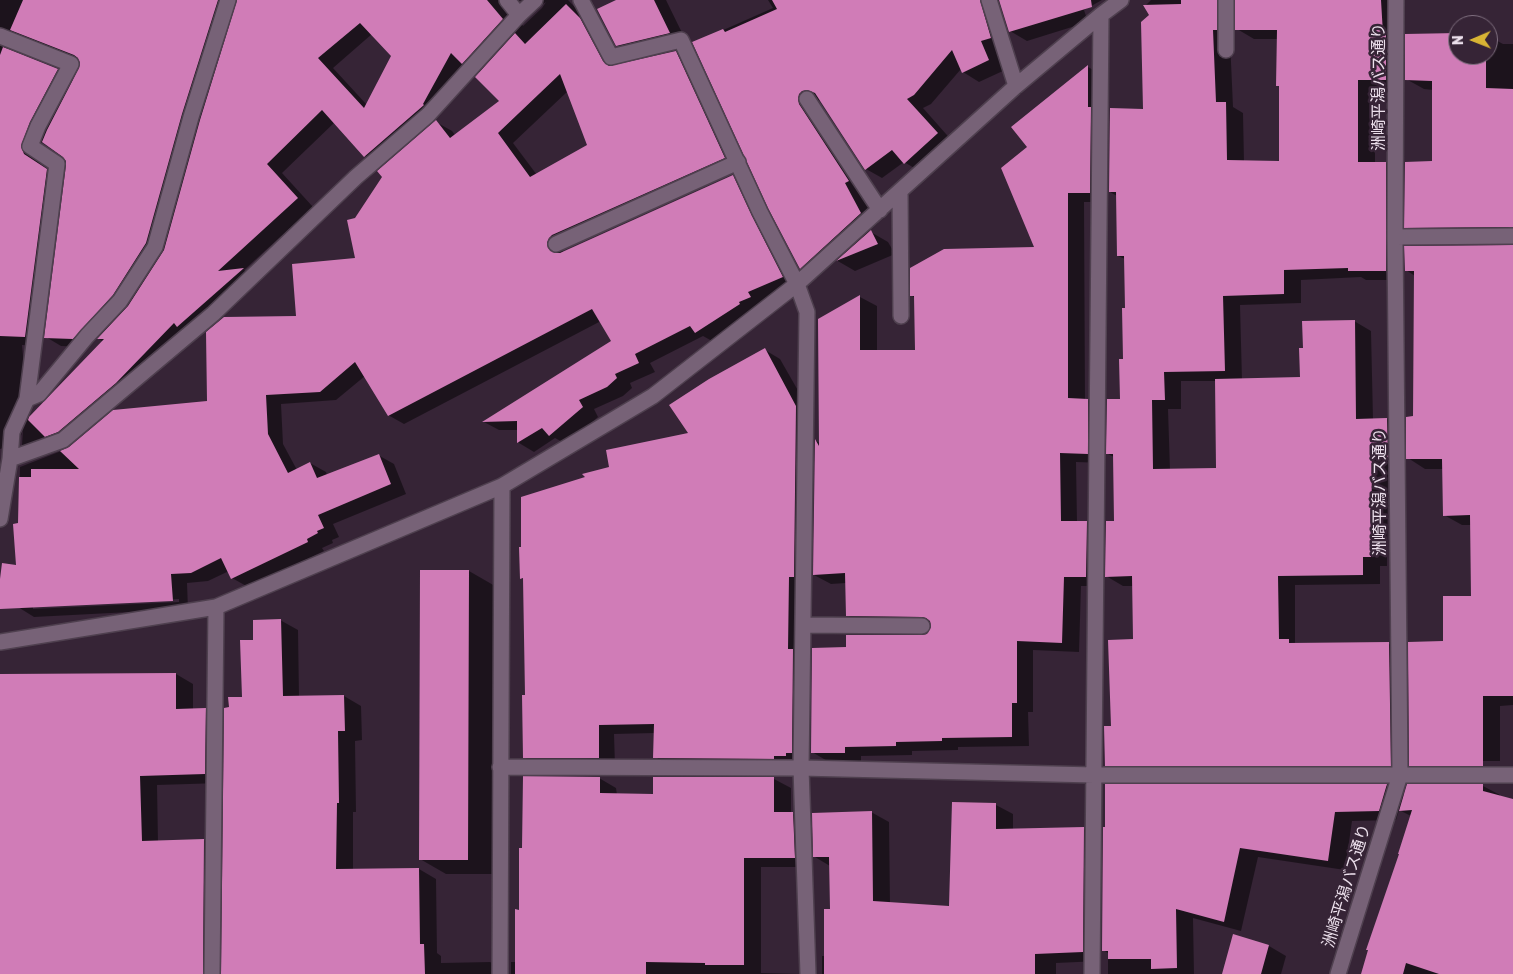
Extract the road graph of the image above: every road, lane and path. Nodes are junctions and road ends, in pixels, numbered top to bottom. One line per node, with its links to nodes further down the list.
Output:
1 (228, 0): 23 (street)
2 (507, 0): 10 (street)
3 (535, 0): 10 (street)
4 (581, 0): 15 (street)
5 (989, 0): 13 (street)
6 (1121, 0): 9 (street)
7 (1226, 0): 12 (street)
8 (1396, 0): 18 (street, 洲崎平潟バス通り)
9 (1101, 15): 13 (street); 34 (street)
10 (519, 16): 24 (street)
11 (0, 36): 23 (street)
12 (1226, 50)
13 (1016, 86): 16 (street)
14 (807, 99): 17 (street)
15 (738, 162): 20 (street); 21 (street)
16 (900, 191): 17 (street); 22 (street)
17 (880, 210): 21 (street)
18 (1396, 236): 19 (street); 35 (street, 洲崎平潟バス通り)
19 (1513, 236)
20 (556, 244)
21 (797, 284): 26 (street); 29 (street)
22 (902, 316)
23 (27, 398): 24 (street)
24 (10, 459): 25 (street)
25 (4, 475): 27 (street)
26 (502, 486): 28 (street); 32 (street)
27 (0, 519)
28 (216, 606): 31 (street); 37 (street)
29 (803, 624): 30 (street); 33 (street)
30 (922, 626)
31 (0, 642)
32 (500, 767): 33 (street); 38 (street)
33 (801, 768): 34 (street); 39 (street)
34 (1094, 775): 35 (street); 40 (street)
35 (1400, 775): 36 (street); 41 (street, 洲崎平潟バス通り)
36 (1513, 775)
37 (212, 974)
38 (500, 974)
39 (808, 974)
40 (1092, 974)
41 (1338, 974)

